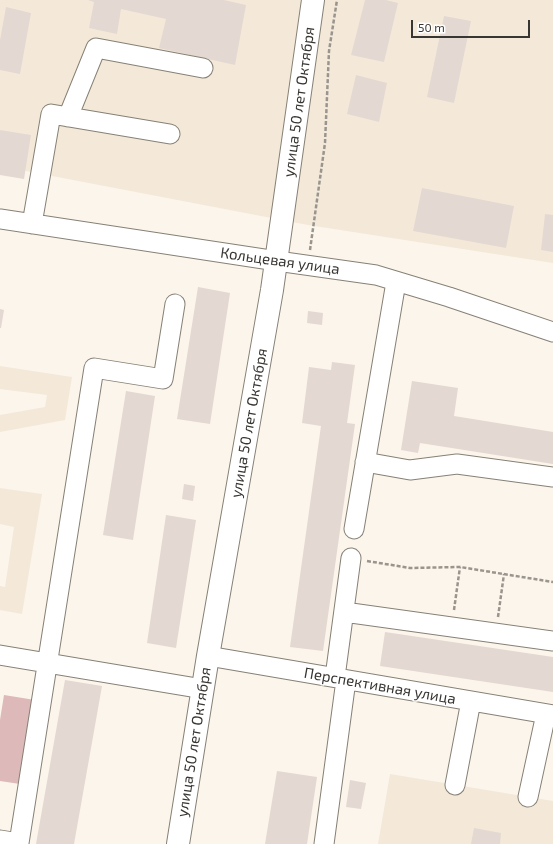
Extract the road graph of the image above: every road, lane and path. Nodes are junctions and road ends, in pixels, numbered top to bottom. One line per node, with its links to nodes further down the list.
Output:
1 (313, 0): 8 (main road, улица 50 лет Октября)
2 (337, 0): 9 (path)
3 (203, 68): 4 (street)
4 (68, 117): 5 (street); 7 (street)
5 (170, 134)
6 (0, 219): 7 (street, Кольцевая улица)
7 (32, 224): 8 (street, Кольцевая улица)
8 (277, 262): 9 (street, Кольцевая улица); 25 (main road, улица 50 лет Октября)
9 (308, 266): 10 (street, Кольцевая улица)
10 (396, 282): 12 (street, Кольцевая улица); 13 (street)
11 (175, 304): 26 (street)
12 (553, 332)
13 (365, 462): 14 (street); 15 (street)
14 (553, 477)
15 (354, 529)
16 (351, 558): 17 (path); 20 (street)
17 (460, 567): 18 (path); 21 (path)
18 (504, 574): 19 (path); 22 (path)
19 (553, 582)
20 (344, 612): 21 (street); 27 (street)
21 (452, 627): 22 (street)
22 (496, 633): 23 (street)
23 (553, 640)
24 (0, 655): 26 (street)
25 (208, 656): 27 (street, Перспективная улица); 28 (main road, улица 50 лет Октября)
26 (48, 663): 28 (street); 33 (street)
27 (341, 679): 29 (street, Перспективная улица); 35 (street)
28 (203, 689): 34 (main road, улица 50 лет Октября)
29 (471, 701): 30 (street, Перспективная улица); 31 (street)
30 (550, 715): 32 (street)
31 (455, 785)
32 (528, 797)
33 (0, 840)
34 (178, 844)
35 (324, 844)

